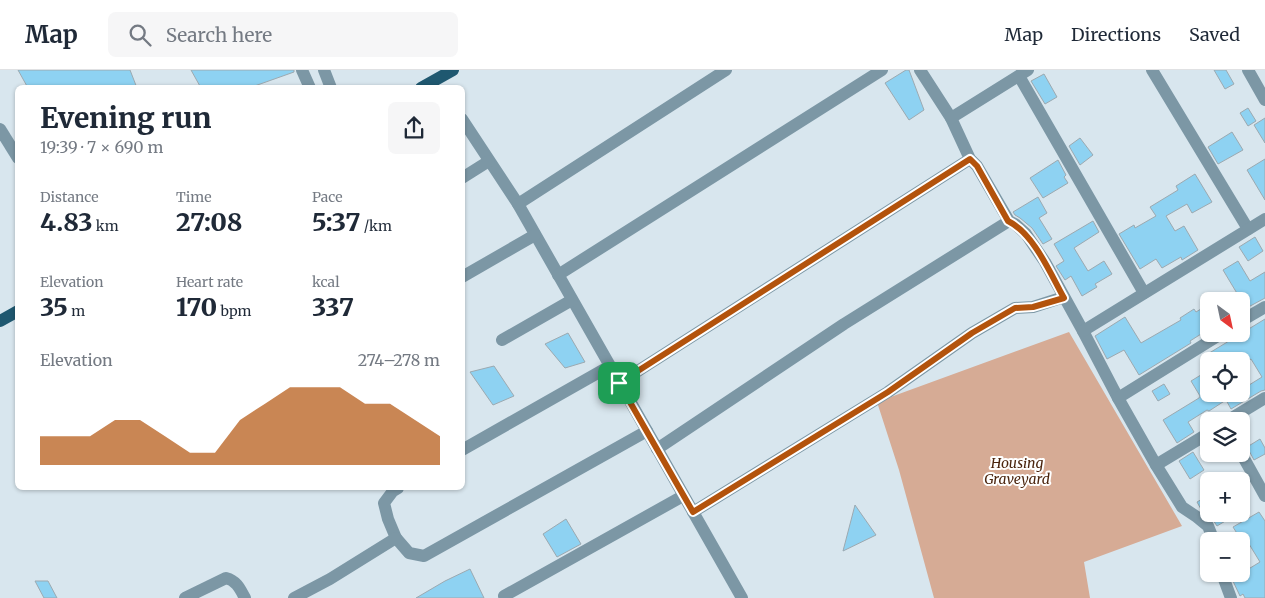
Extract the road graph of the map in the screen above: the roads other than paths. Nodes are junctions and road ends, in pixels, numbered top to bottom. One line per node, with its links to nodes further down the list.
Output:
1 (302, 70): 10 (street)
2 (453, 70): 9 (main road)
3 (726, 70): 19 (street)
4 (882, 70): 25 (street)
5 (920, 70): 12 (street)
6 (1152, 70): 22 (street)
7 (1248, 70): 11 (street)
8 (1023, 73): 12 (street); 26 (street)
9 (438, 83)
10 (309, 85)
11 (1265, 100)
12 (951, 118): 16 (street)
13 (465, 125): 17 (street)
14 (0, 129): 15 (street)
15 (15, 153)
16 (970, 159): 21 (street); 37 (street)
17 (489, 161): 18 (street); 19 (street)
18 (465, 176)
19 (518, 204): 23 (street)
20 (1265, 219): 22 (street)
21 (1008, 221): 27 (street); 44 (street)
22 (1248, 229): 26 (street)
23 (536, 235): 24 (street); 25 (street)
24 (465, 275)
25 (558, 275): 28 (street)
26 (1144, 293): 33 (street)
27 (1064, 298): 33 (street); 50 (street)
28 (572, 300): 34 (street); 36 (street)
29 (1265, 307): 31 (street)
30 (15, 313): 32 (main road)
31 (1250, 316)
32 (0, 321)
33 (1083, 331): 38 (street)
34 (502, 340)
35 (1208, 342): 38 (street)
36 (610, 366): 37 (street); 43 (street)
37 (619, 383): 41 (street)
38 (1118, 398): 46 (street)
39 (1265, 398): 40 (street)
40 (1242, 412)
41 (647, 431): 44 (street); 52 (street)
42 (1200, 438): 46 (street)
43 (465, 448)
44 (657, 449): 48 (street)
45 (1246, 462): 49 (street)
46 (1156, 465): 51 (street)
47 (395, 490): 52 (street)
48 (683, 496): 50 (street); 54 (street)
49 (1265, 496)
50 (693, 512): 58 (street)
51 (1210, 532)
52 (396, 538): 57 (street)
53 (1225, 582): 59 (street)
54 (504, 596)
55 (185, 598): 56 (street)
56 (246, 598)
57 (294, 598)
58 (742, 598)
59 (1231, 598)

